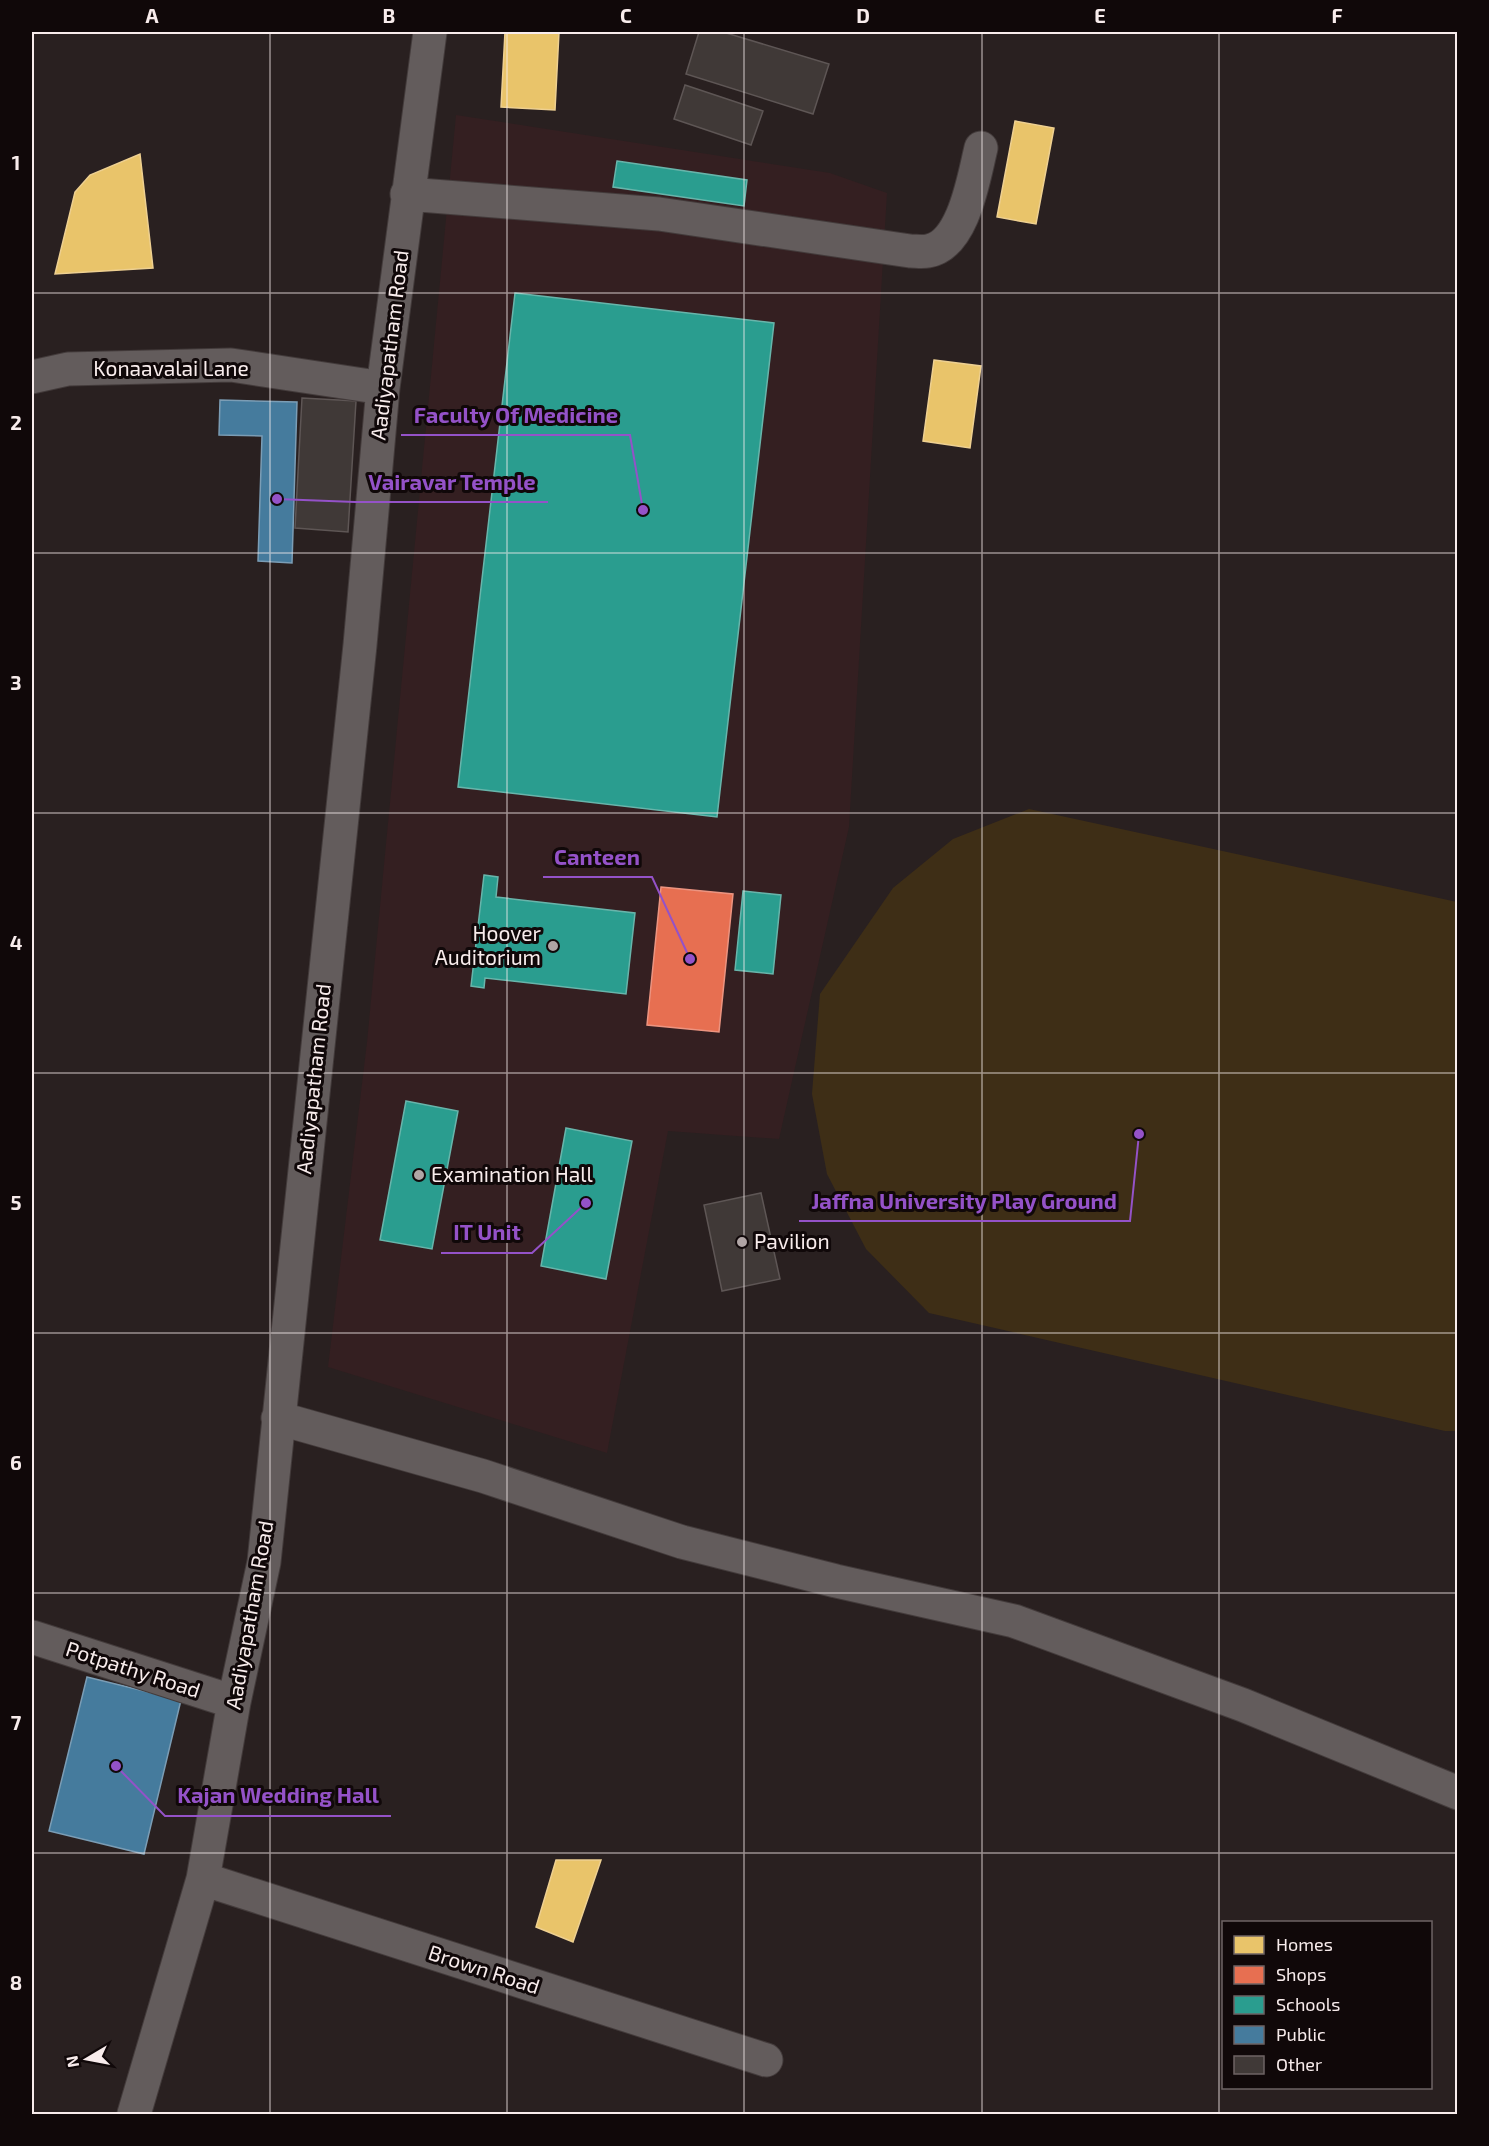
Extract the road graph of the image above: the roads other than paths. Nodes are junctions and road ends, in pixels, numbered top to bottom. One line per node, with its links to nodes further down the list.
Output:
1 (430, 32): 3 (street, Aadiyapatham Road)
2 (981, 148): 3 (street)
3 (407, 194): 5 (street, Aadiyapatham Road)
4 (32, 377): 5 (street, Konaavalai Lane)
5 (383, 388): 6 (street, Aadiyapatham Road)
6 (278, 1418): 8 (street, Aadiyapatham Road); 9 (street)
7 (32, 1637): 8 (street, Potpathy Road)
8 (234, 1702): 10 (street, Aadiyapatham Road)
9 (1458, 1793)
10 (203, 1879): 11 (street, Brown Road); 12 (street, Aadiyapatham Road)
11 (766, 2060)
12 (134, 2115)

